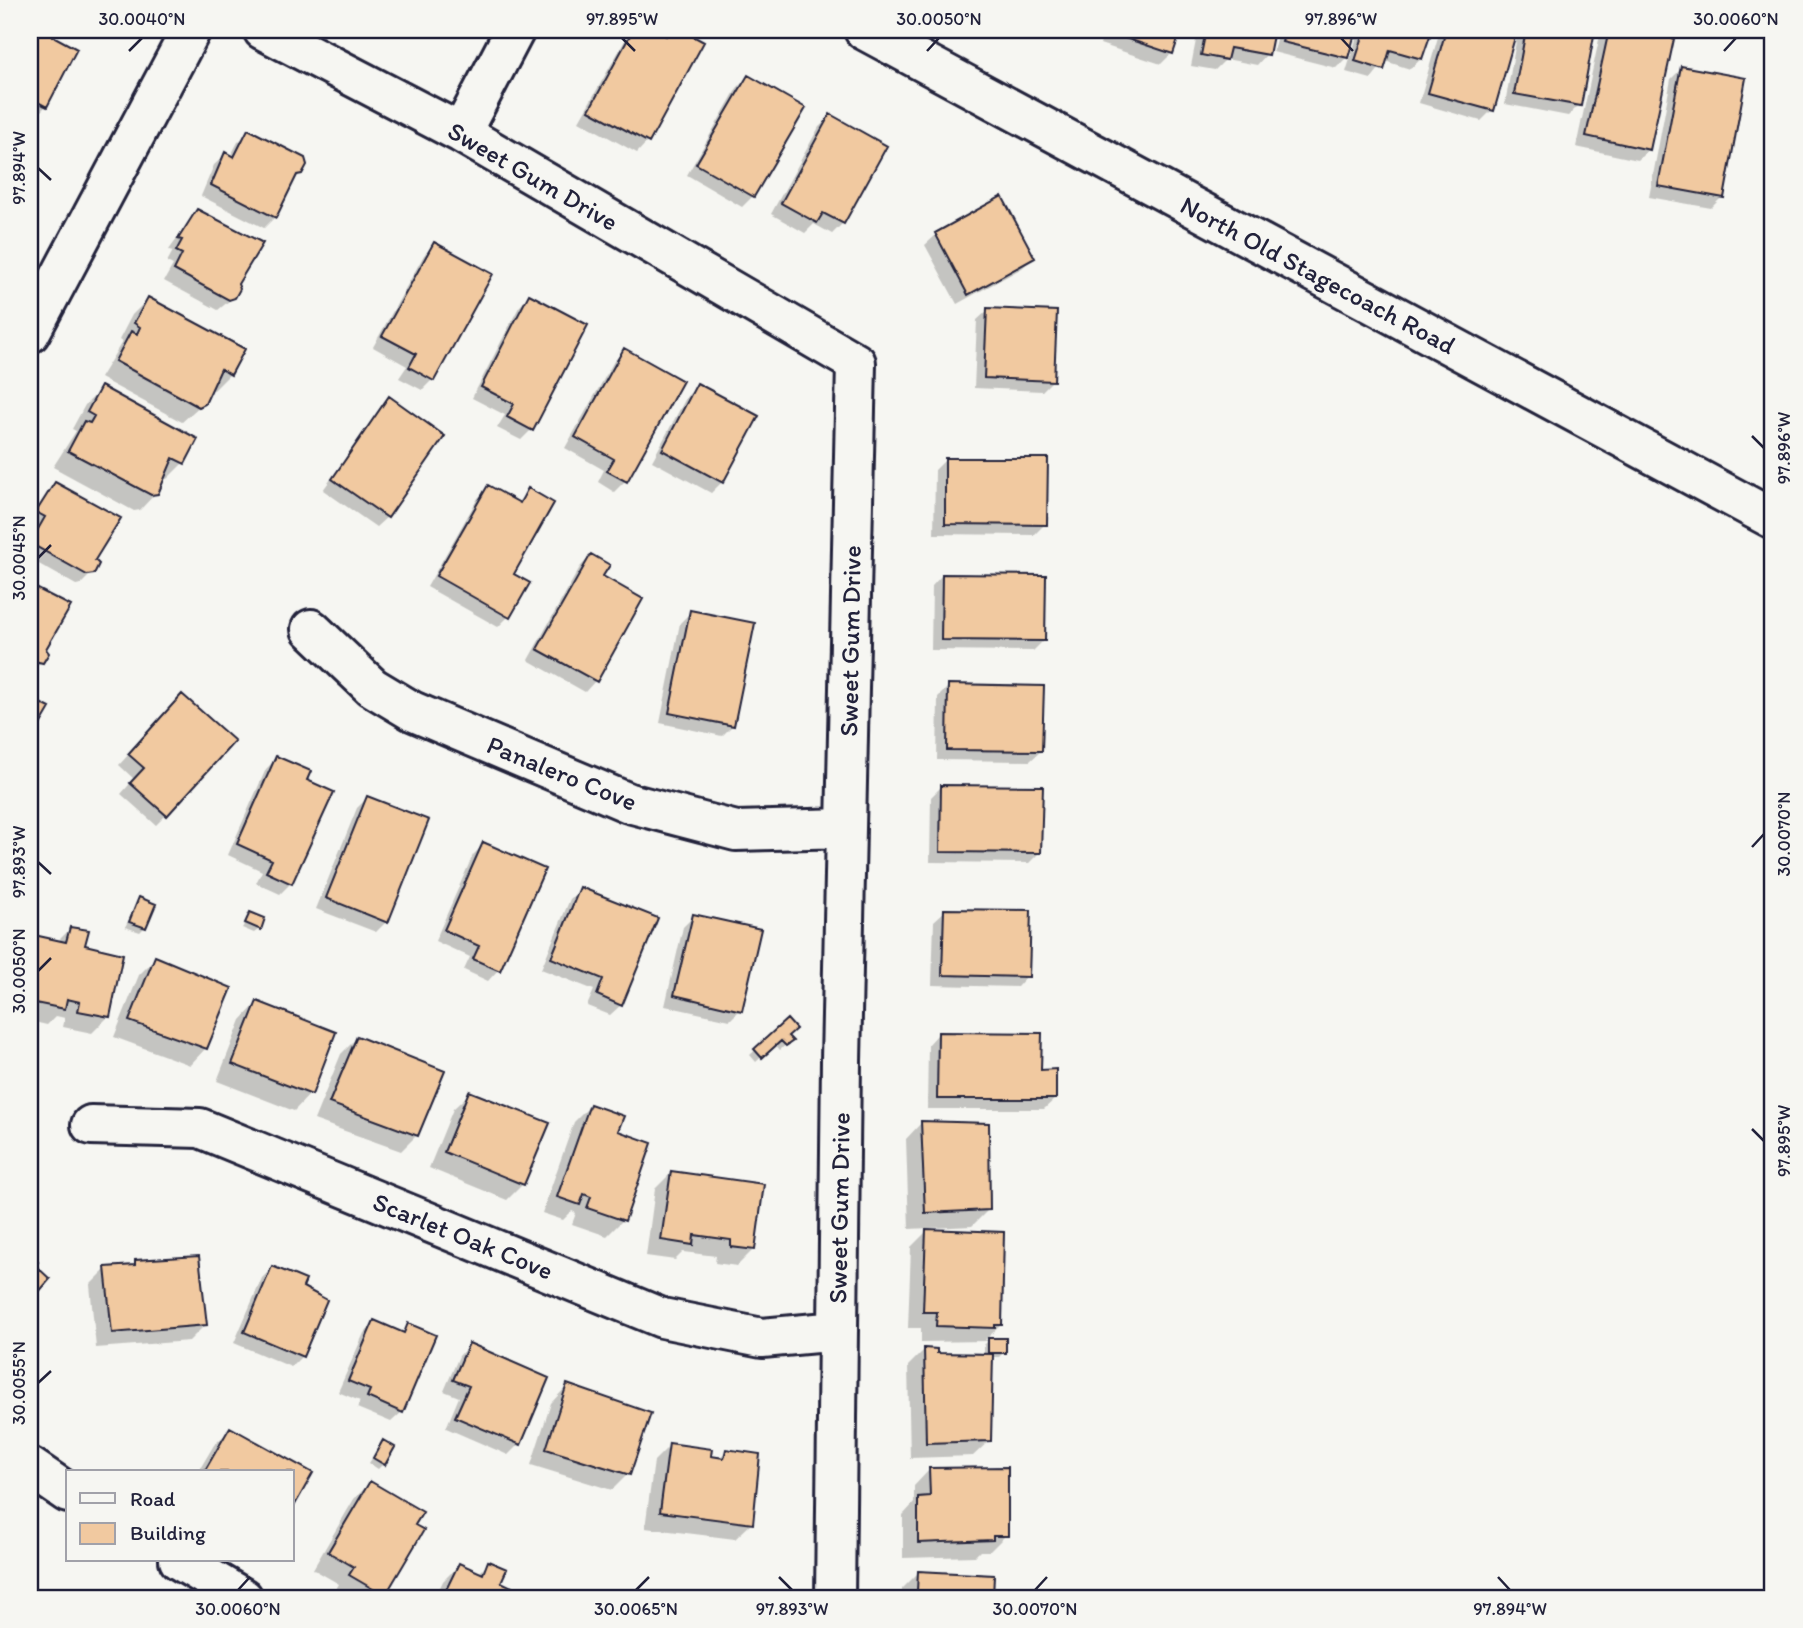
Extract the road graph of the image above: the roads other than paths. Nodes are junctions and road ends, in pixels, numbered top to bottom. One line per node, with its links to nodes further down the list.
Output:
1 (191, 30): 6 (street)
2 (263, 30): 5 (street, Sweet Gum Drive)
3 (515, 30): 5 (street)
4 (864, 30): 7 (street, North Old Stagecoach Road)
5 (461, 133): 9 (street, Sweet Gum Drive)
6 (30, 333)
7 (1773, 519)
8 (311, 629): 9 (street, Panalero Cove)
9 (846, 828): 11 (street, Sweet Gum Drive)
10 (92, 1125): 11 (street, Scarlet Oak Cove)
11 (838, 1331): 14 (street, Sweet Gum Drive)
12 (182, 1562): 13 (street)
13 (243, 1598)
14 (835, 1598)

